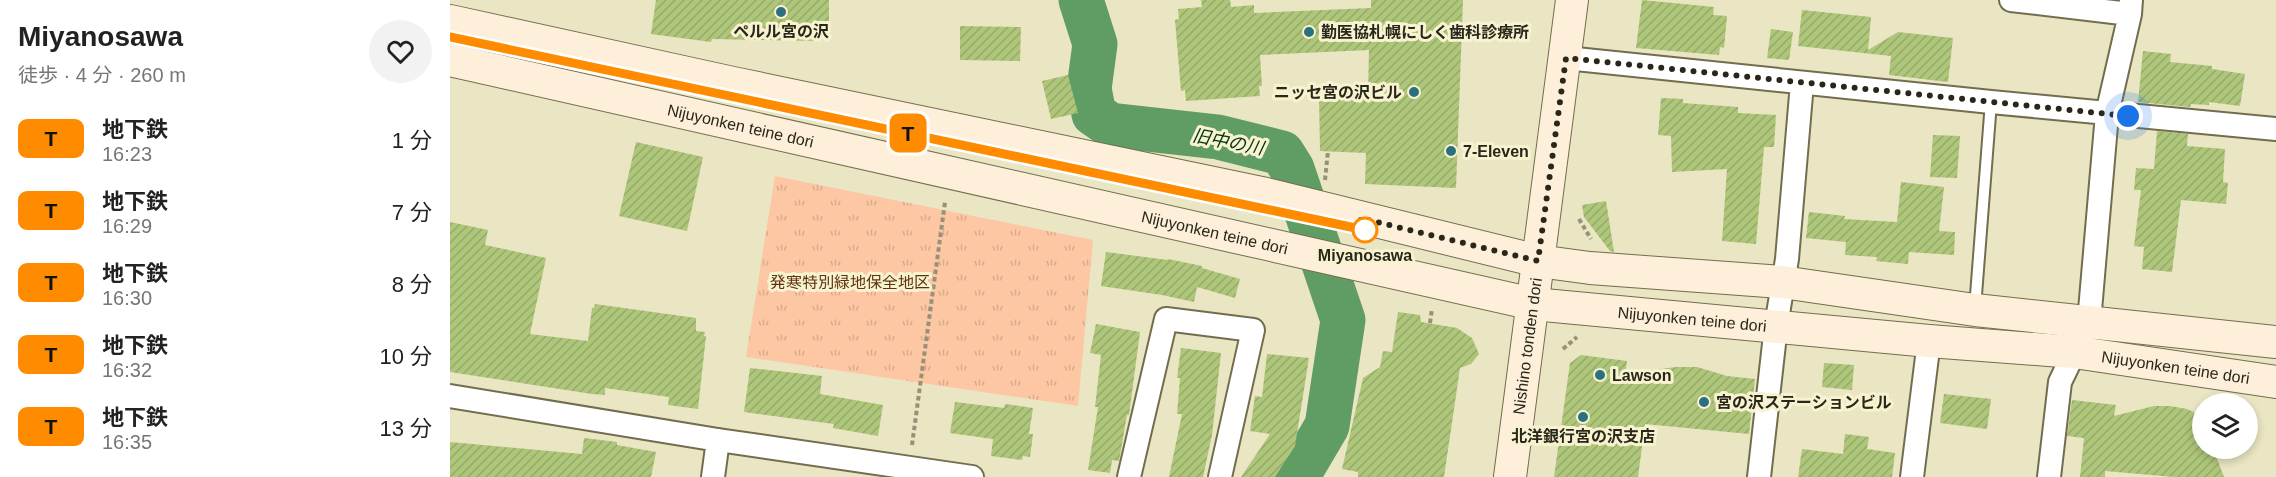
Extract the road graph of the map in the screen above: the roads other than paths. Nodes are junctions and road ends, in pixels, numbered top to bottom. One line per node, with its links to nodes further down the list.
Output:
1 (1572, 0): 5 (street, Nishino tonden dori)
2 (2011, 0): 3 (street)
3 (2130, 7): 9 (street)
4 (450, 21): 11 (street, Nijuyonken teine dori)
5 (1566, 58): 7 (street); 11 (street, Nishino tonden dori)
6 (450, 60): 13 (street, Nijuyonken teine dori)
7 (1802, 83): 8 (street); 12 (street)
8 (1991, 102): 9 (street); 14 (lane)
9 (2106, 114): 10 (street); 15 (street)
10 (2276, 129)
11 (1538, 261): 12 (street, Nijuyonken teine dori); 13 (street, Nishino tonden dori)
12 (1782, 282): 14 (street, Nijuyonken teine dori); 16 (street)
13 (1533, 304): 16 (street, Nijuyonken teine dori); 27 (street, Nishino tonden dori)
14 (1975, 310): 15 (street, Nijuyonken teine dori)
15 (2089, 322): 18 (street, Nijuyonken teine dori); 19 (street)
16 (1776, 326): 17 (street, Nijuyonken teine dori); 28 (street)
17 (1929, 341): 19 (street, Nijuyonken teine dori); 29 (street)
18 (2276, 342)
19 (2074, 352): 20 (street, Nijuyonken teine dori); 30 (street)
20 (2276, 382)
21 (450, 396): 22 (street)
22 (718, 440): 23 (street); 24 (street)
23 (713, 477)
24 (972, 477)
25 (1129, 477): 26 (street)
26 (1220, 477)
27 (1510, 477)
28 (1759, 477)
29 (1912, 477)
30 (2049, 477)

